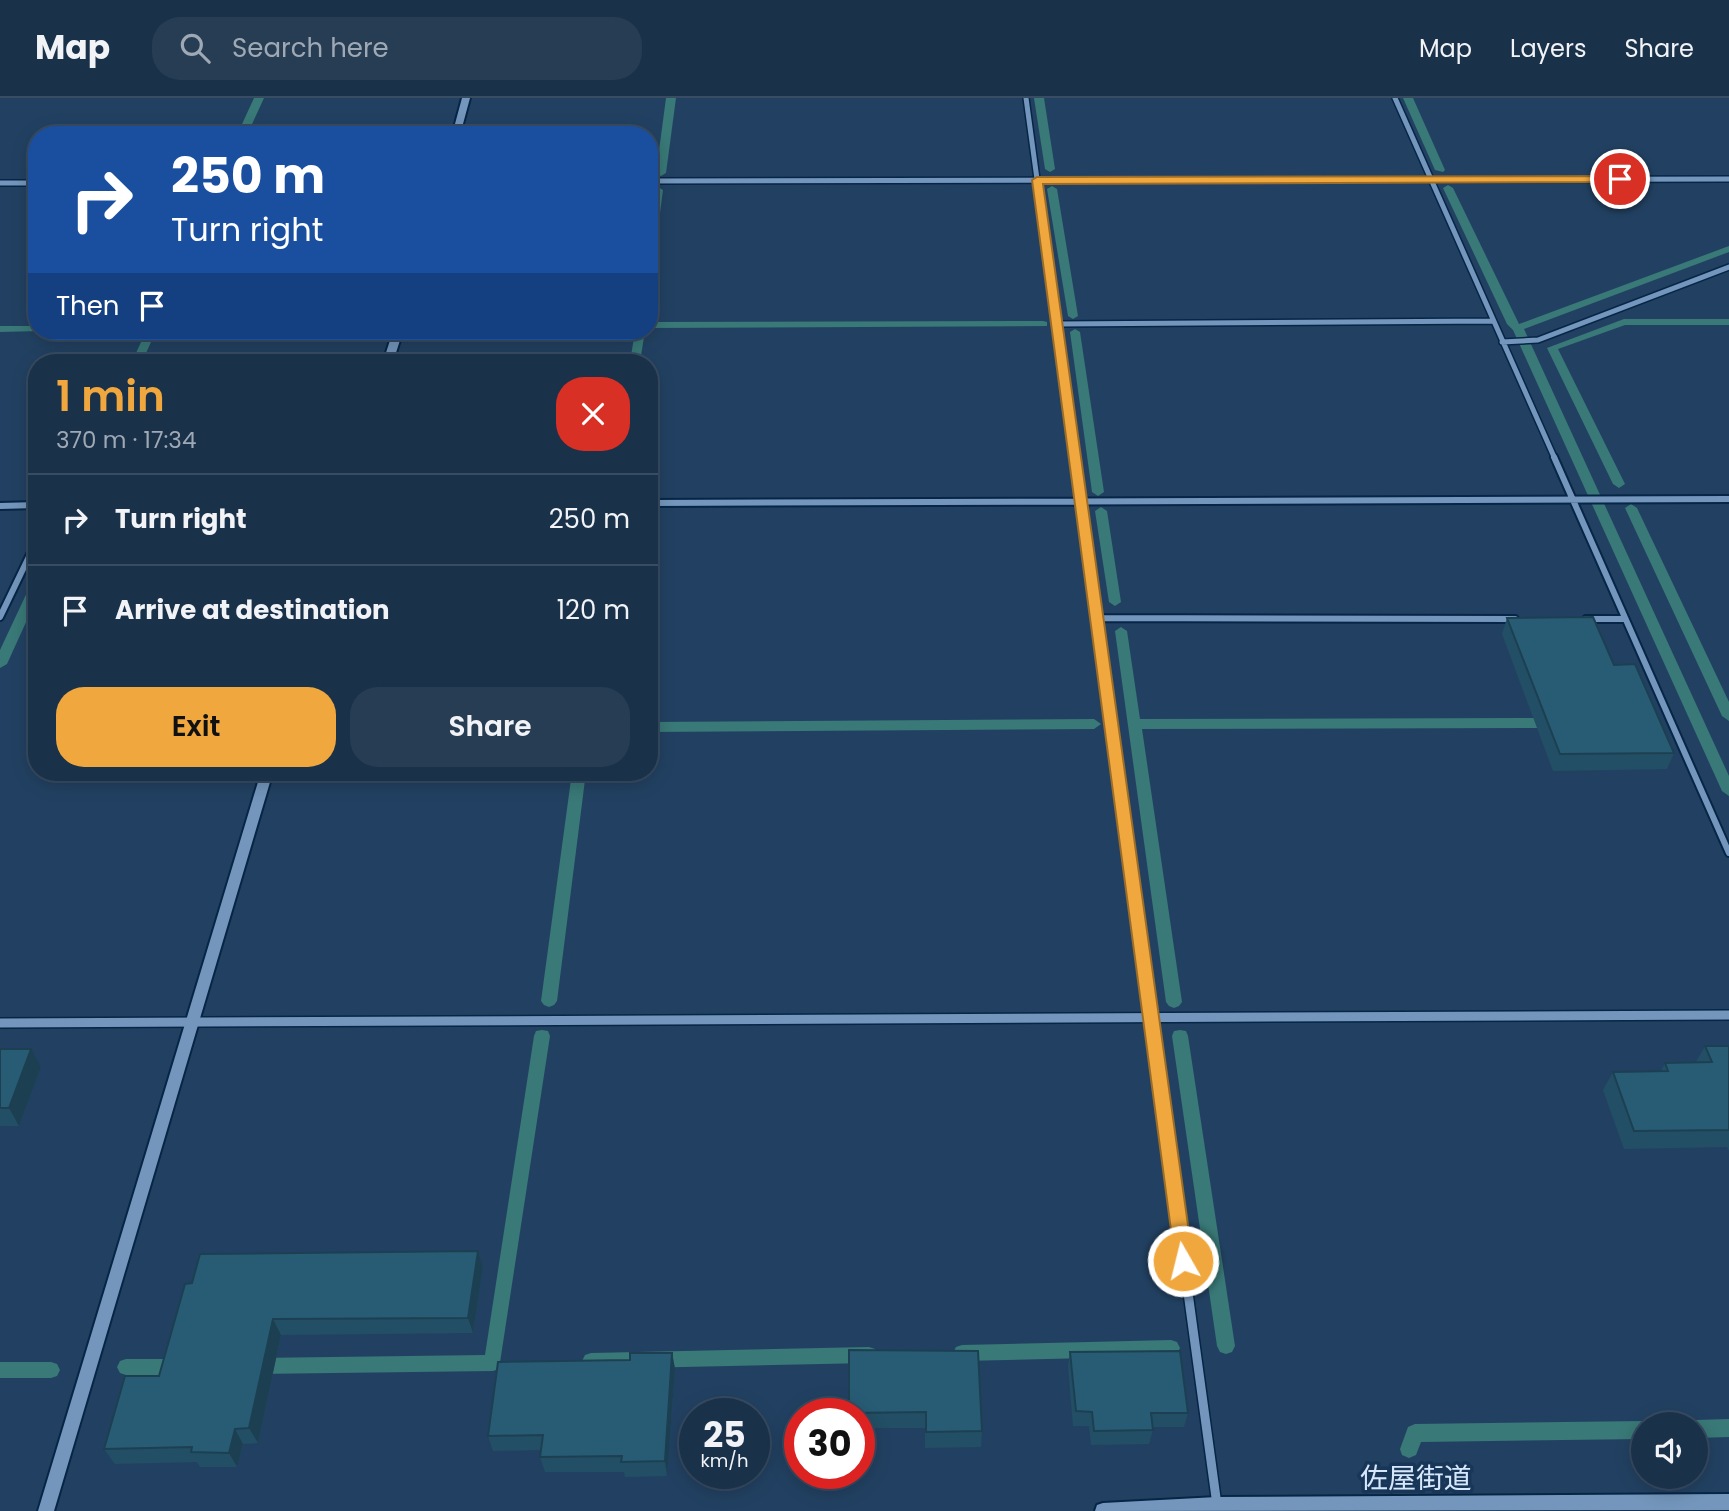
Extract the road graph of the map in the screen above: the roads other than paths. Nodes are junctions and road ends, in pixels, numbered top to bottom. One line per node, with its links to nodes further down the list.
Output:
1 (467, 98): 4 (street)
2 (1026, 98): 6 (street)
3 (1395, 98): 7 (street)
4 (459, 126)
5 (1729, 179): 7 (street)
6 (1037, 180): 7 (street); 8 (street); 13 (street)
7 (1430, 180): 12 (street)
8 (658, 181)
9 (0, 183): 10 (street)
10 (28, 183)
11 (1729, 267): 14 (street)
12 (1493, 321): 13 (street); 14 (street)
13 (1056, 324): 17 (street)
14 (1502, 342): 16 (street)
15 (1729, 499): 16 (street)
16 (1572, 500): 17 (street); 26 (street)
17 (1080, 502): 18 (street); 23 (street)
18 (658, 503)
19 (28, 505): 20 (street)
20 (0, 506)
21 (28, 559): 22 (street)
22 (0, 617)
23 (1096, 618): 24 (street); 30 (street)
24 (1528, 619)
25 (1583, 619): 26 (street)
26 (1625, 619): 28 (street)
27 (264, 781): 31 (street)
28 (1729, 853)
29 (1729, 1015): 30 (street)
30 (1150, 1018): 31 (street); 34 (street)
31 (194, 1021): 32 (street); 36 (street)
32 (0, 1023)
33 (1729, 1502): 35 (street, 佐屋街道)
34 (1217, 1505): 35 (street, 佐屋街道); 37 (street, 佐屋街道)
35 (1451, 1507)
36 (46, 1511)
37 (1104, 1511)

